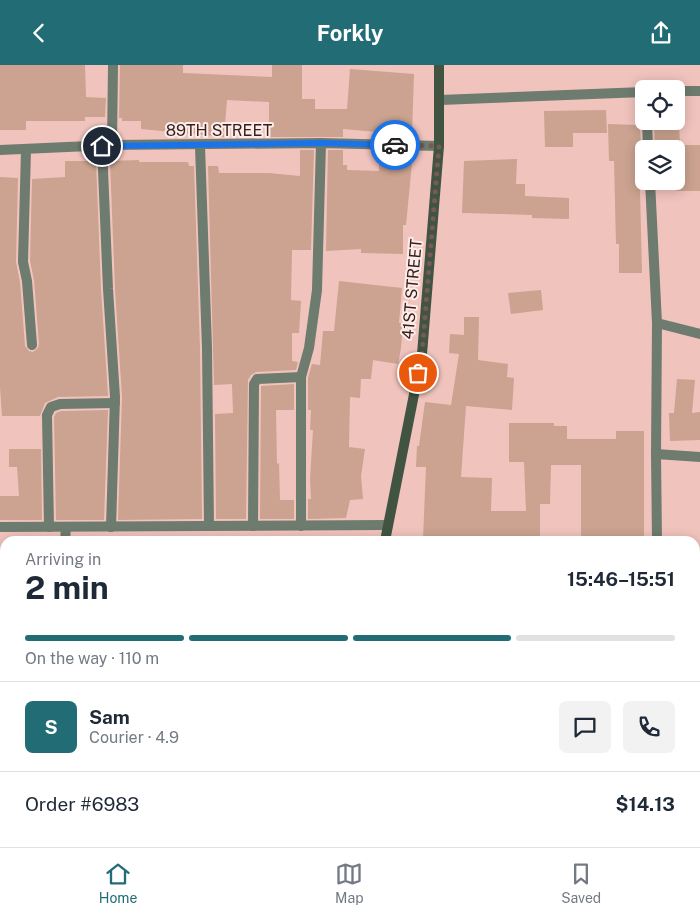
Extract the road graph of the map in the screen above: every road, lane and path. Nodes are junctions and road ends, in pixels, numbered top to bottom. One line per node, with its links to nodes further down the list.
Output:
1 (113, 65): 8 (street)
2 (439, 65): 6 (main road, 41ST STREET)
3 (685, 91): 4 (street)
4 (700, 91)
5 (635, 92): 6 (street)
6 (440, 100): 10 (main road, 41ST STREET)
7 (321, 143): 9 (street, 89TH STREET); 10 (street, 89TH STREET); 17 (street)
8 (107, 146): 9 (street, 89TH STREET); 11 (street, 89TH STREET); 18 (street)
9 (200, 146): 28 (street)
10 (439, 146): 21 (main road, 41ST STREET)
11 (26, 149): 12 (street, 89TH STREET); 16 (street)
12 (0, 150)
13 (650, 190): 14 (street)
14 (657, 323): 15 (street); 19 (street)
15 (700, 335)
16 (32, 345)
17 (301, 377): 22 (street); 23 (street)
18 (114, 403): 25 (street); 27 (street)
19 (656, 454): 20 (street); 31 (street)
20 (700, 457)
21 (388, 525): 23 (street); 30 (main road, 41ST STREET)
22 (253, 526): 23 (street); 28 (street)
23 (301, 526)
24 (0, 527): 25 (street)
25 (48, 527): 26 (street)
26 (66, 527): 27 (street); 29 (street)
27 (112, 527): 28 (street)
28 (208, 527)
29 (65, 536)
30 (386, 536)
31 (657, 536)

